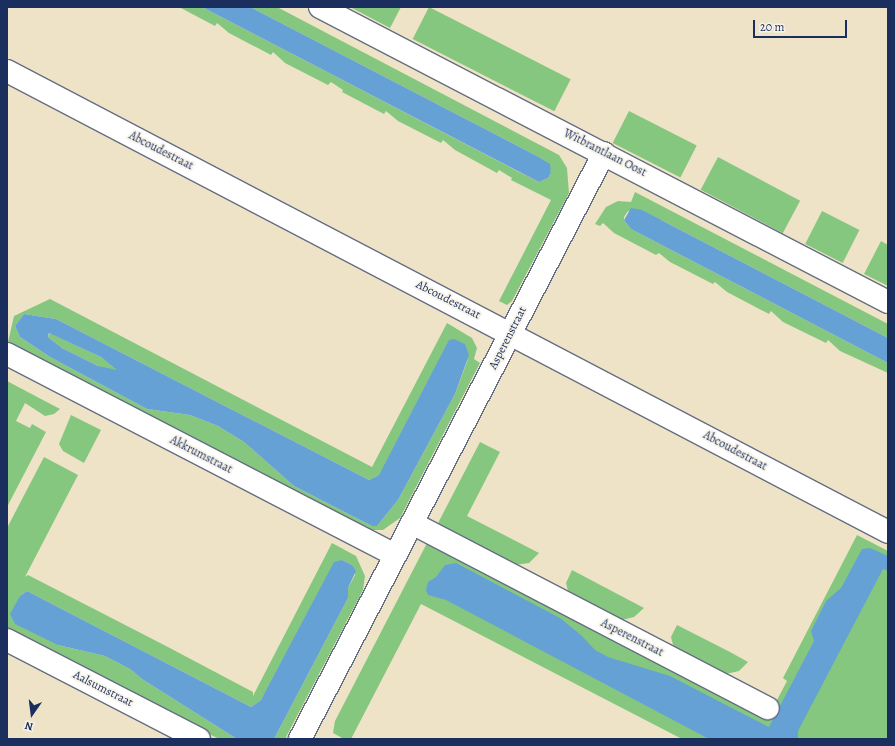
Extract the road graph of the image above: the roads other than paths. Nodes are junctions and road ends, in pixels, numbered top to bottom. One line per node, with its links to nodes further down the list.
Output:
1 (320, 7): 3 (street, Witbrantlaan Oost)
2 (7, 71): 5 (street, Abcoudestraat)
3 (604, 153): 4 (street, Witbrantlaan Oost); 5 (street, Asperenstraat)
4 (888, 302)
5 (511, 333): 7 (street, Asperenstraat); 8 (street, Abcoudestraat)
6 (7, 354): 9 (street, Akkrumstraat)
7 (412, 523): 9 (street, Asperenstraat); 11 (street, Asperenstraat)
8 (888, 532)
9 (395, 555): 13 (street, Asperenstraat)
10 (7, 640): 12 (street, Aalsumstraat)
11 (768, 708)
12 (199, 739)
13 (300, 739)

